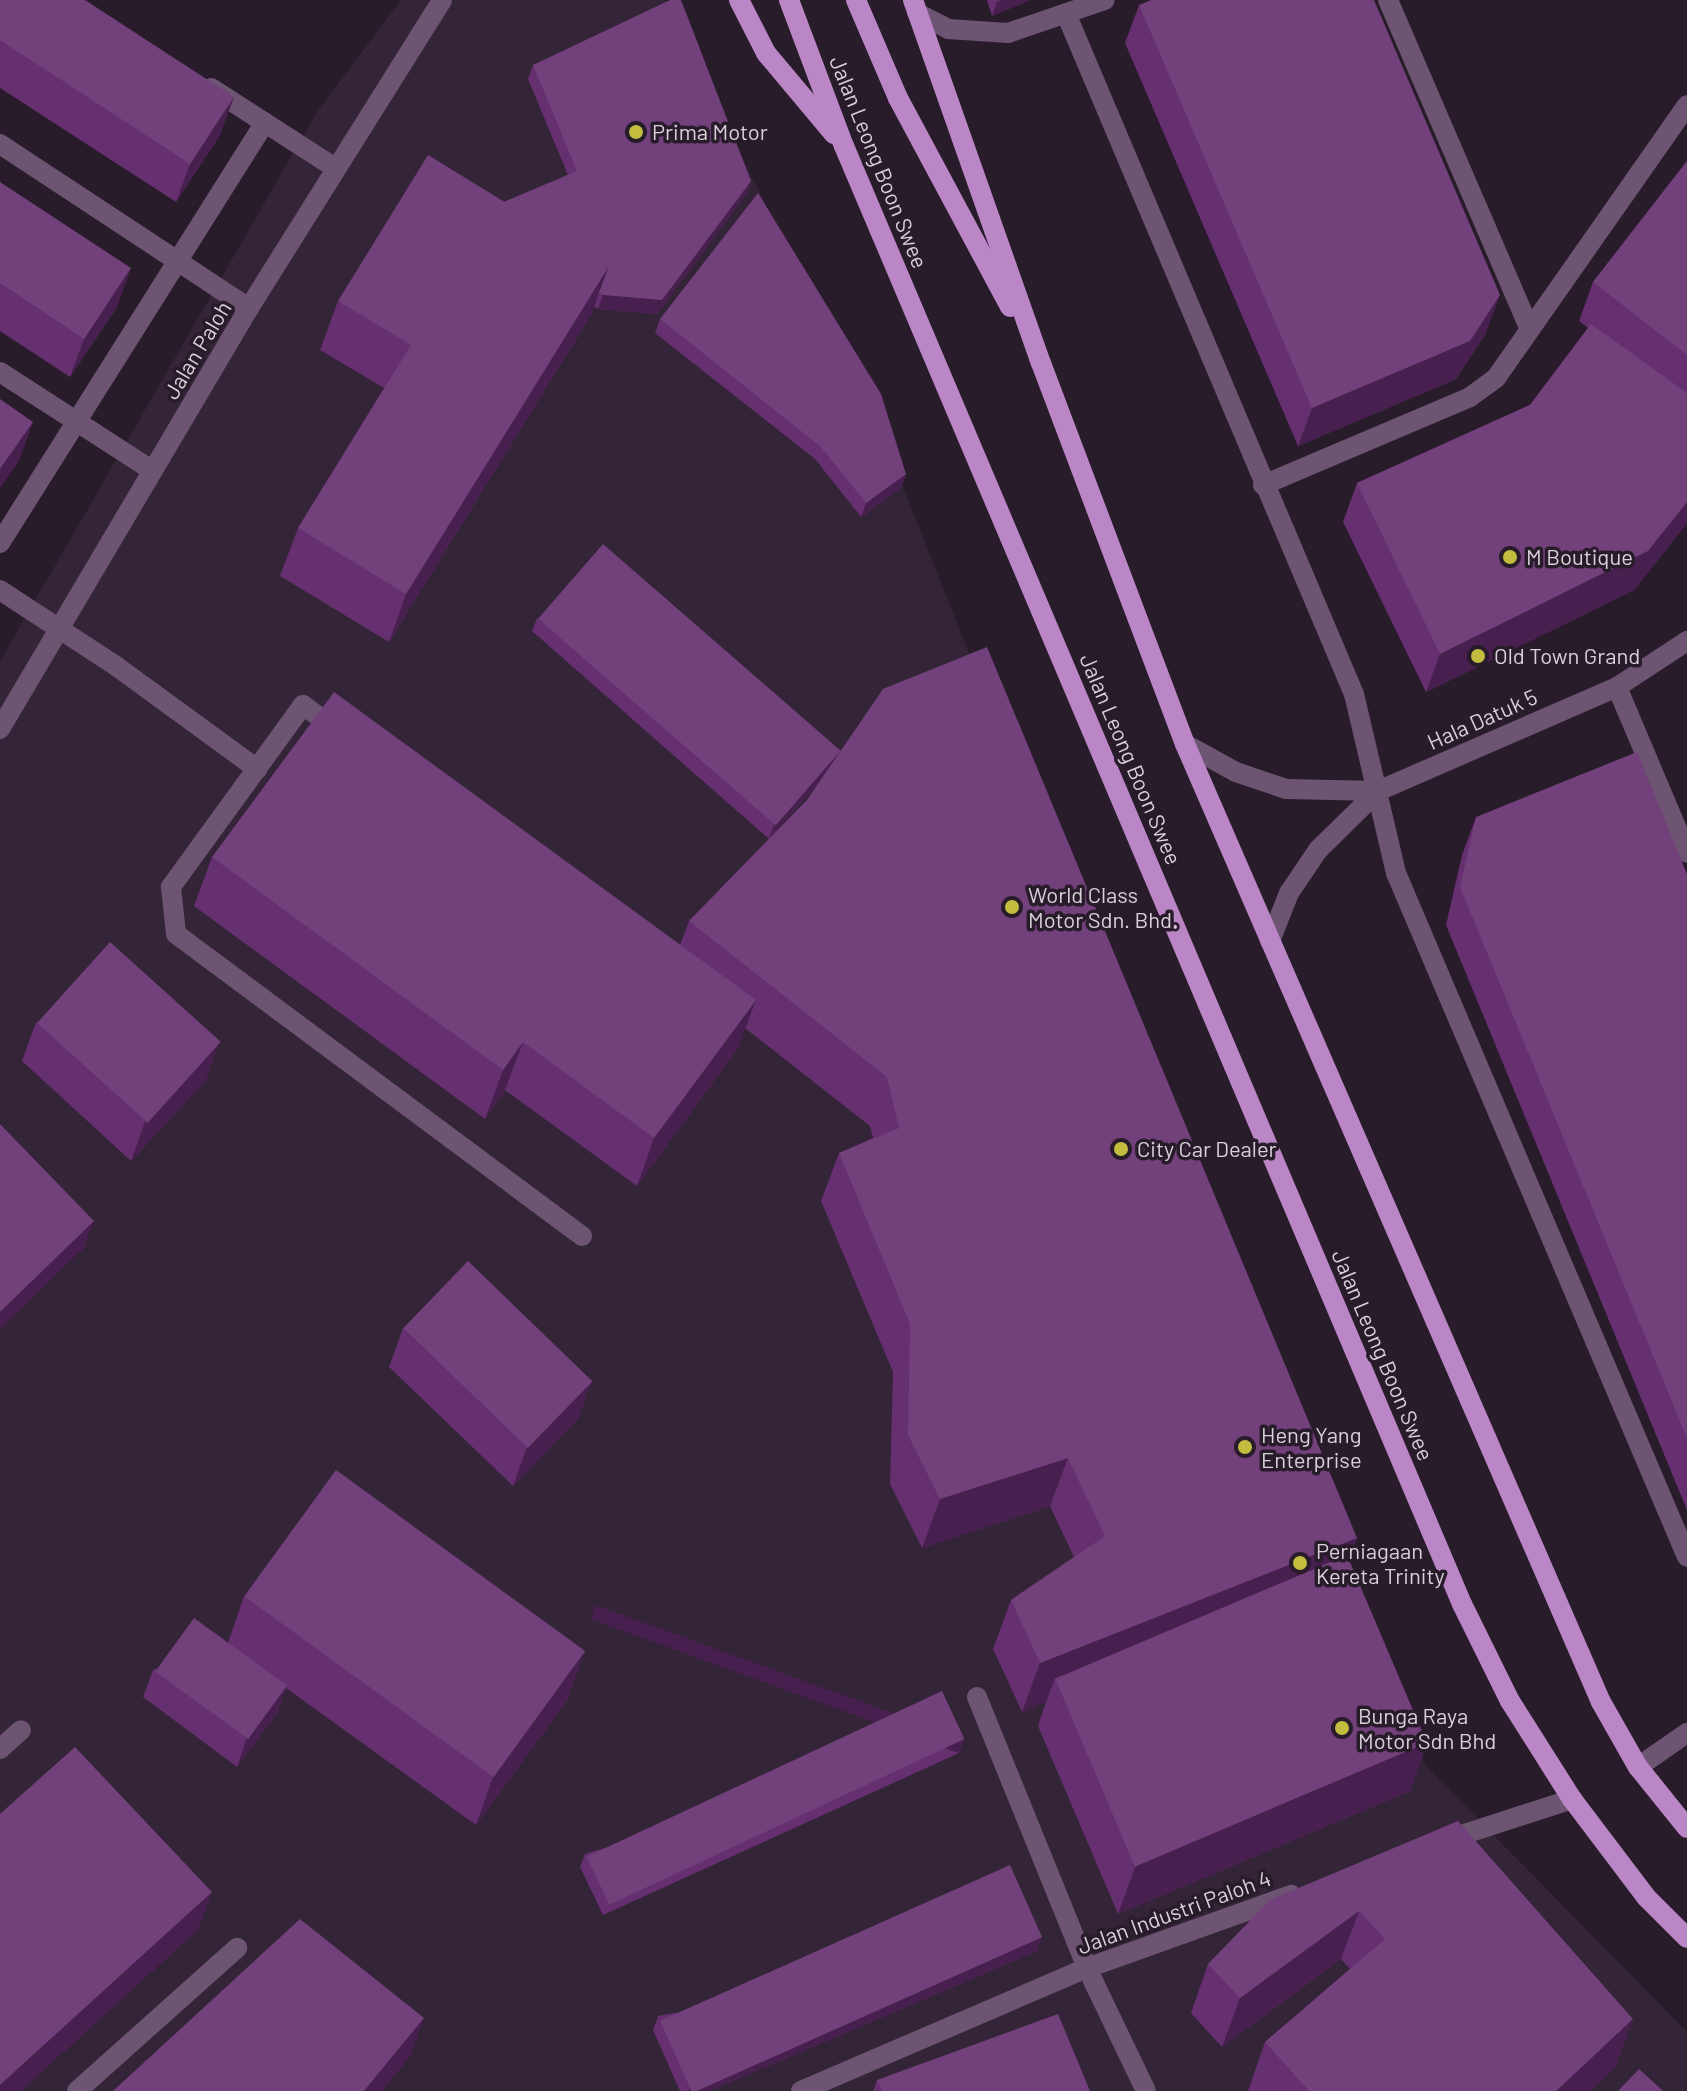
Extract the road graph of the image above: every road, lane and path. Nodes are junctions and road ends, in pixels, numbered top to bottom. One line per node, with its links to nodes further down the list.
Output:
1 (442, 0): 14 (street, Jalan Paloh)
2 (739, 0): 13 (main road)
3 (789, 0): 13 (main road, Jalan Leong Boon Swee)
4 (856, 0): 18 (main road)
5 (1105, 0): 8 (street)
6 (1388, 0): 17 (street)
7 (915, 7): 8 (street); 18 (main road)
8 (1067, 16): 22 (street)
9 (188, 74): 11 (street)
10 (1687, 105): 17 (street)
11 (265, 123): 14 (street); 15 (street)
12 (0, 144): 15 (street)
13 (844, 146): 42 (main road, Jalan Leong Boon Swee)
14 (335, 168): 16 (street, Jalan Paloh)
15 (179, 262): 16 (street); 20 (street)
16 (249, 308): 21 (street, Jalan Paloh)
17 (1529, 327): 22 (street)
18 (1041, 363): 30 (main road)
19 (0, 372): 20 (street)
20 (77, 421): 21 (street); 23 (street)
21 (153, 471): 25 (street, Jalan Paloh)
22 (1263, 485): 32 (street)
23 (0, 543)
24 (0, 590): 25 (street)
25 (59, 628): 28 (street, Jalan Paloh); 31 (street)
26 (1687, 641): 27 (street, Hala Datuk 5)
27 (1617, 687): 32 (street, Hala Datuk 5); 33 (street)
28 (0, 729)
29 (354, 742): 31 (street)
30 (1185, 744): 32 (street, Hala Datuk 5); 34 (main road)
31 (257, 769): 35 (street)
32 (1378, 791): 34 (street, Hala Datuk 5); 36 (street)
33 (1687, 853)
34 (1270, 941): 41 (main road)
35 (582, 1236)
36 (1687, 1557)
37 (977, 1697): 48 (street)
38 (21, 1730): 40 (street)
39 (1687, 1733): 41 (street)
40 (0, 1749)
41 (1638, 1767): 43 (main road)
42 (1572, 1799): 44 (street); 46 (main road, Jalan Leong Boon Swee)
43 (1687, 1828)
44 (1425, 1847)
45 (1308, 1889): 48 (street, Jalan Industri Paloh 4)
46 (1687, 1938)
47 (237, 1948): 49 (street)
48 (1087, 1968): 50 (street, Jalan Industri Paloh 4); 51 (street)
49 (77, 2091)
50 (801, 2091)
51 (1146, 2091)

